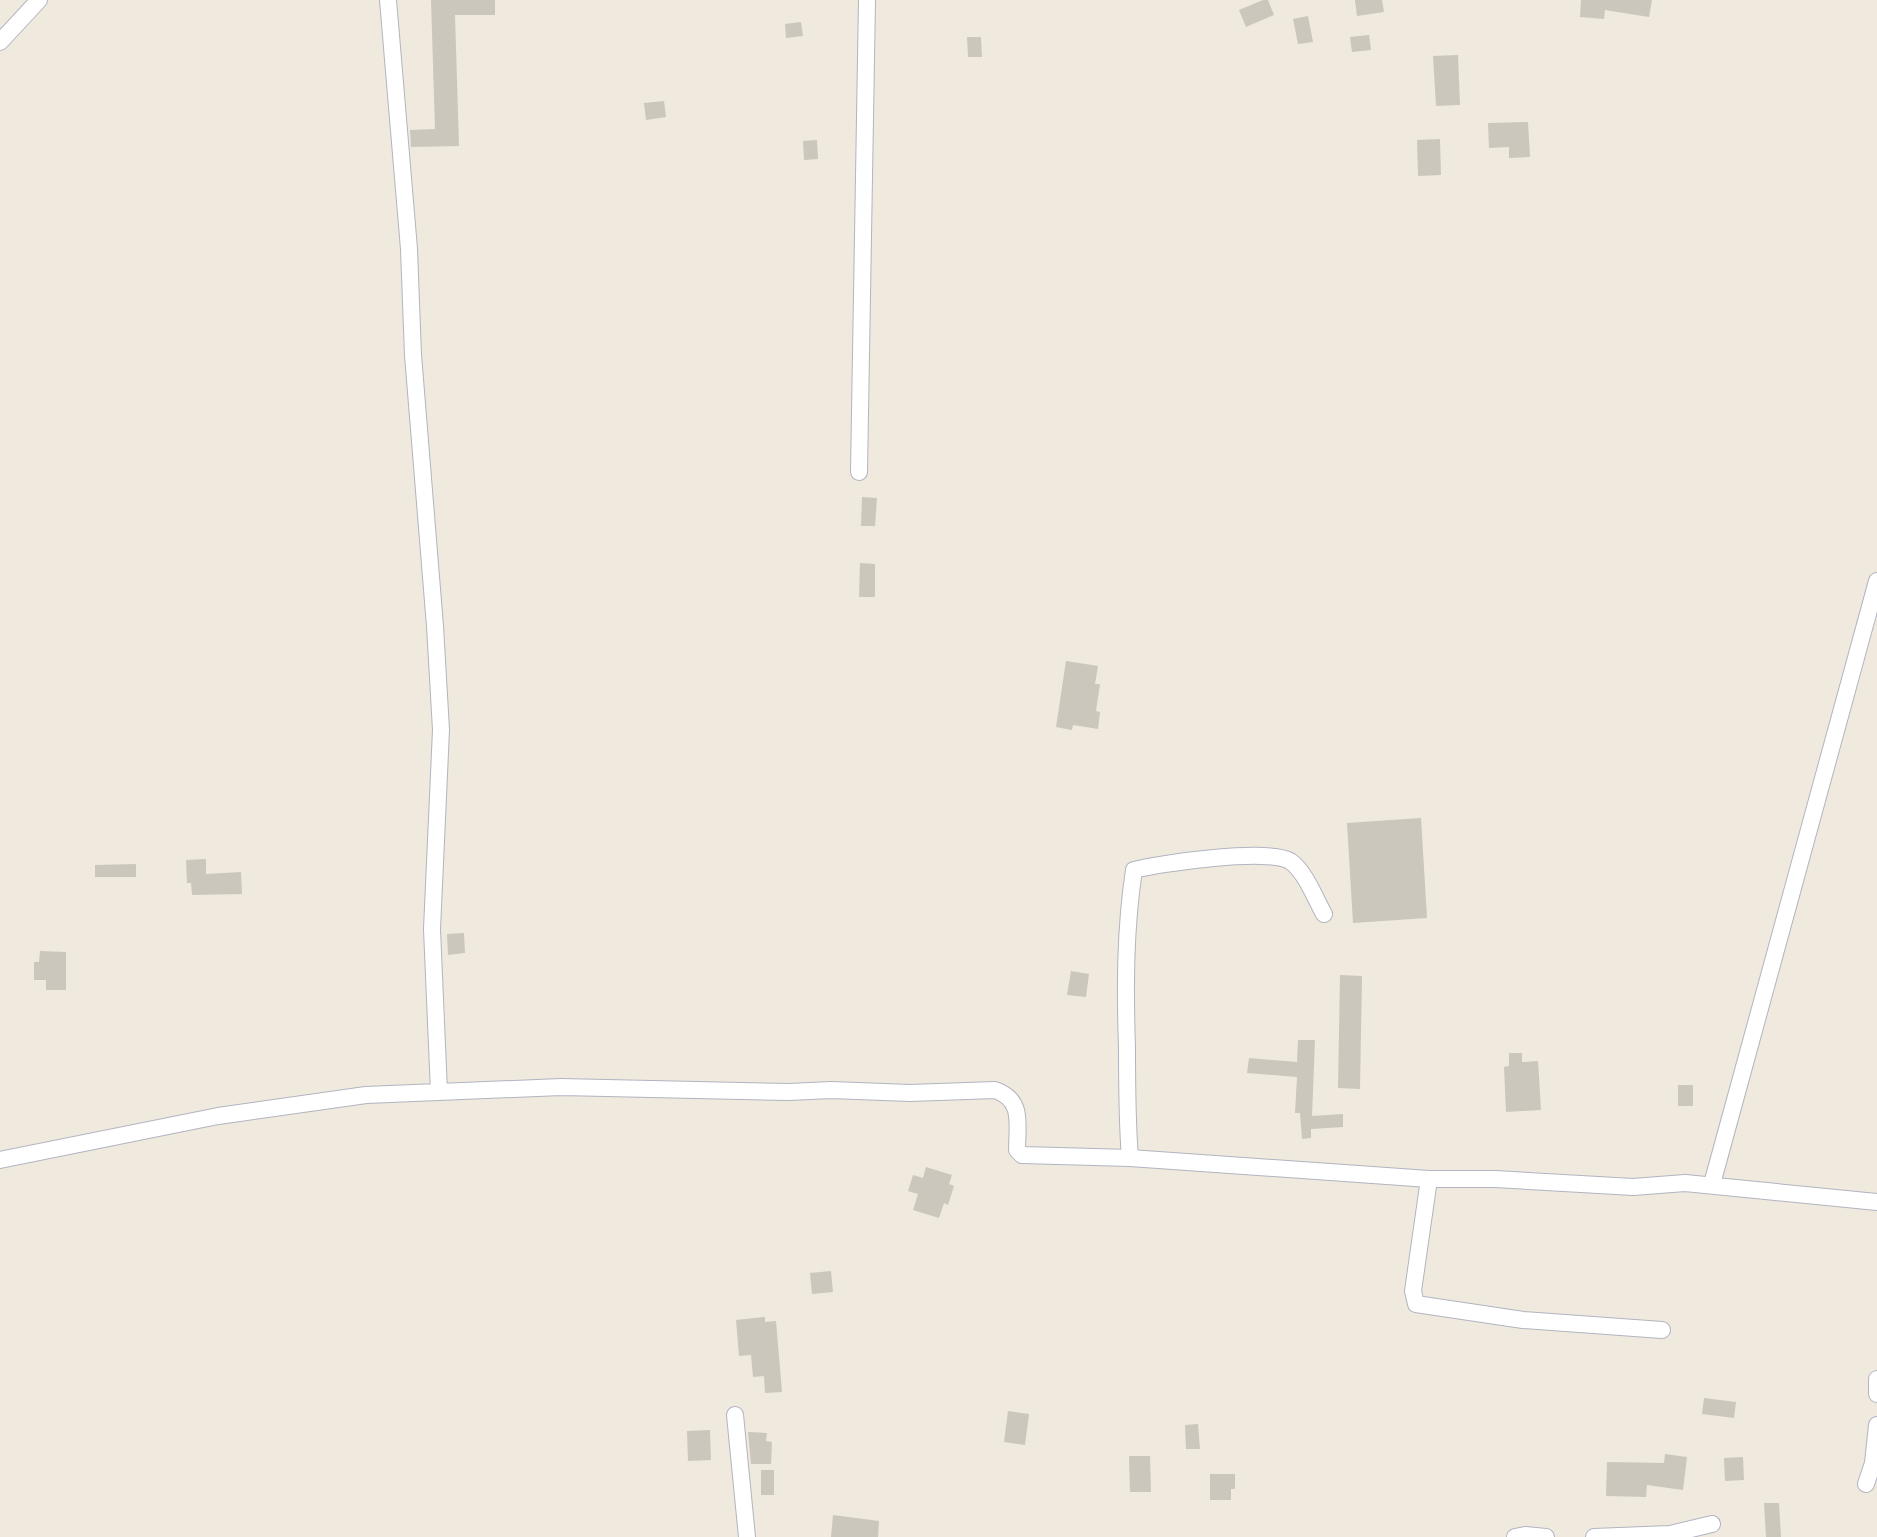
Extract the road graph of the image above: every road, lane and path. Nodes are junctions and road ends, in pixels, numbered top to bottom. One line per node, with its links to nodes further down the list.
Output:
1 (39, 0): 4 (street)
2 (388, 0): 8 (street)
3 (867, 0): 5 (street)
4 (0, 42)
5 (859, 472)
6 (1877, 581): 12 (street)
7 (1324, 914): 9 (street)
8 (439, 1092): 9 (street); 10 (street)
9 (1130, 1158): 11 (street)
10 (0, 1160)
11 (1429, 1179): 12 (street); 14 (street)
12 (1712, 1184): 13 (street)
13 (1877, 1202)
14 (1662, 1330)
15 (1877, 1379): 16 (street)
16 (1877, 1394)
17 (735, 1415): 21 (street)
18 (1877, 1425): 19 (street)
19 (1866, 1484)
20 (1712, 1524): 24 (street)
21 (747, 1537)
22 (1515, 1537): 23 (street)
23 (1546, 1537)
24 (1594, 1537)

